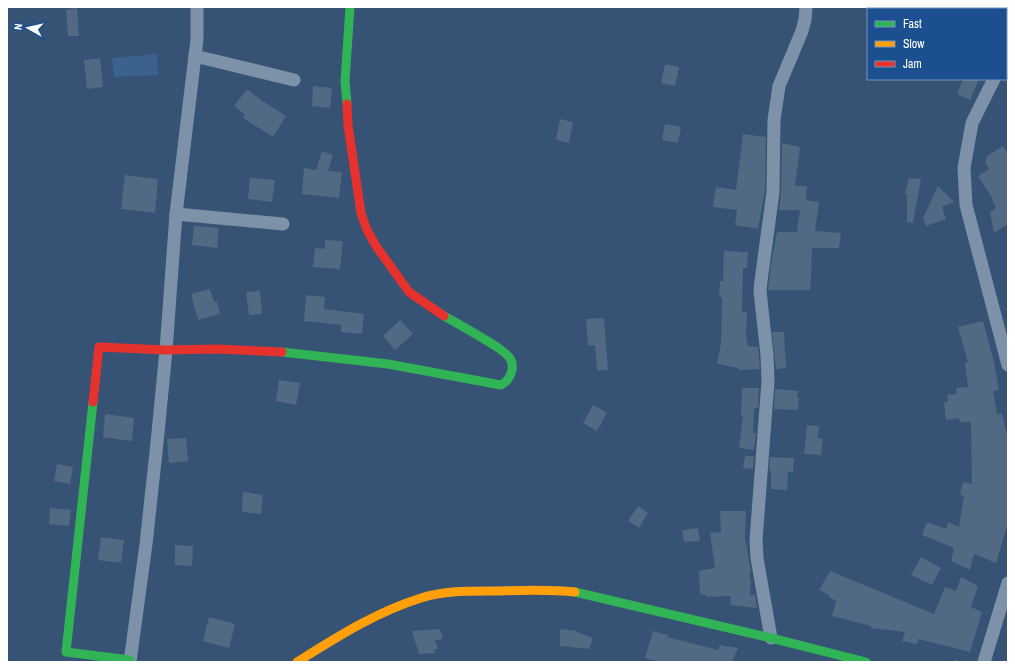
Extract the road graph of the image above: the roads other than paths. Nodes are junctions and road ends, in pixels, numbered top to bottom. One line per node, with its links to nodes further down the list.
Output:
1 (198, 7): 4 (street)
2 (350, 7): 9 (street)
3 (806, 7): 12 (street)
4 (195, 56): 5 (street); 7 (street)
5 (294, 80)
6 (994, 80): 10 (street)
7 (176, 214): 8 (street); 9 (street)
8 (283, 224)
9 (166, 350): 13 (street); 13 (street)
10 (1008, 361)
11 (1008, 583): 16 (street)
12 (771, 638): 14 (street); 15 (street)
13 (130, 661)
14 (297, 662)
15 (866, 662)
16 (984, 662)

